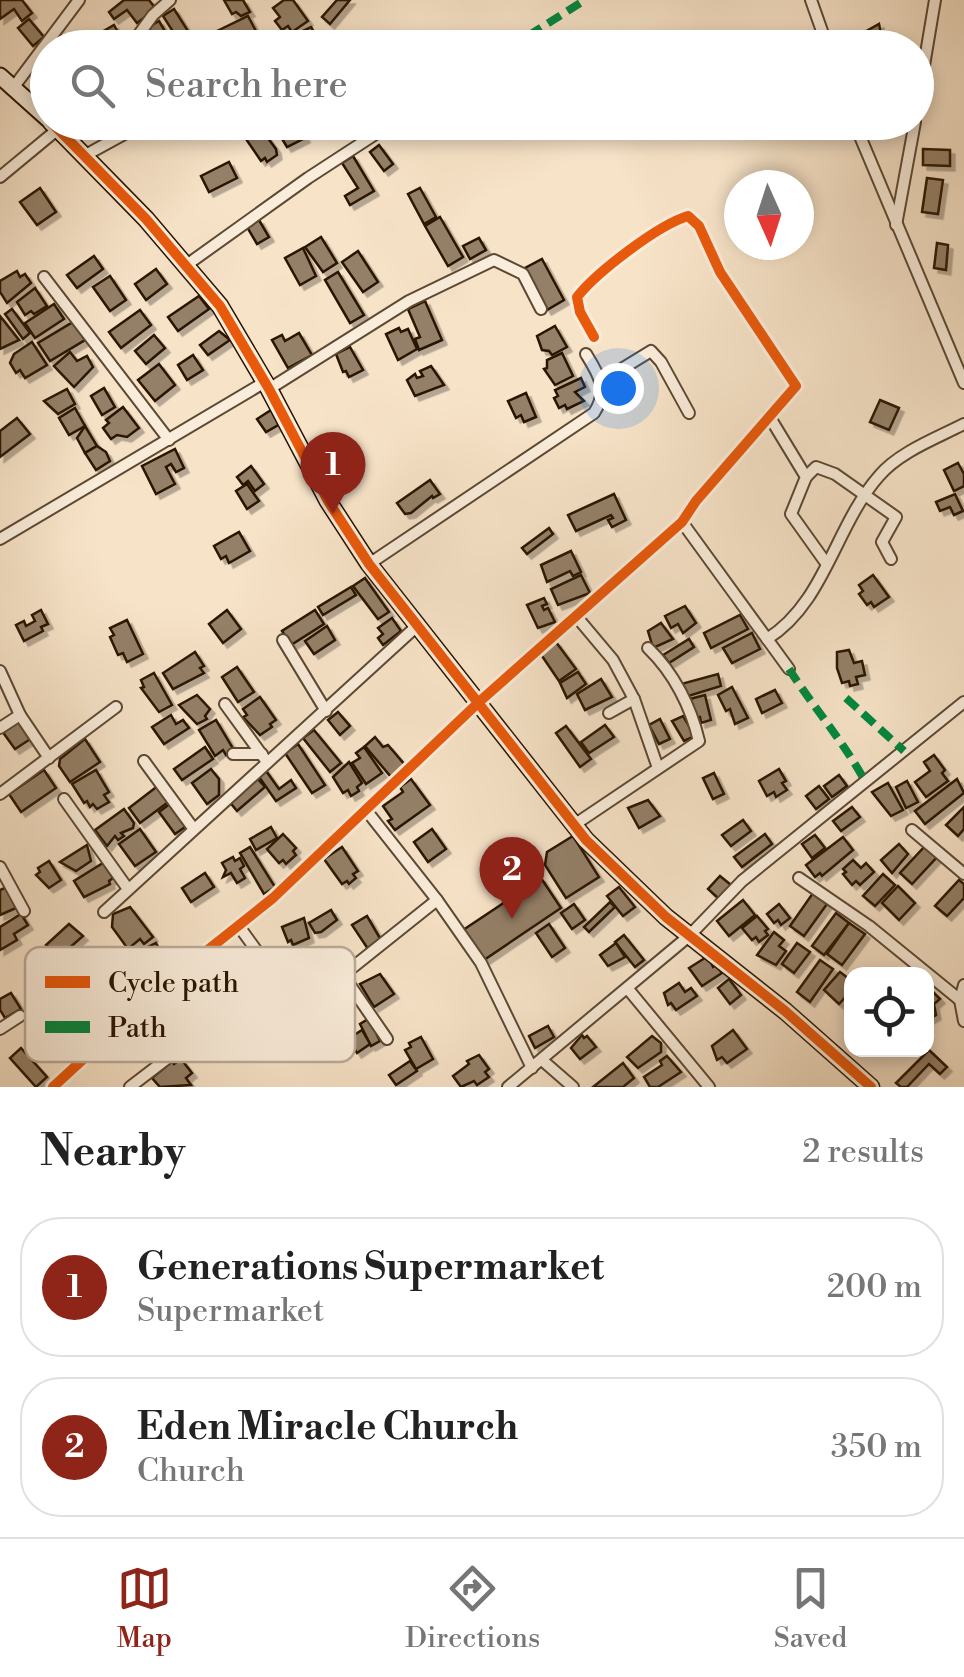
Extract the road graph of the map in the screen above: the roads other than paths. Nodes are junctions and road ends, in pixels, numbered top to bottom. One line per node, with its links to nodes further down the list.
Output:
1 (79, 0): 5 (street)
2 (170, 0): 6 (street)
3 (811, 0): 7 (street)
4 (935, 0): 8 (street)
5 (56, 30)
6 (142, 30)
7 (822, 30)
8 (930, 30)
9 (30, 65): 11 (street)
10 (0, 76): 11 (street)
11 (13, 88): 12 (street)
12 (30, 103)
13 (33, 140): 20 (street)
14 (68, 140): 19 (street)
15 (113, 140): 19 (street)
16 (366, 140): 22 (street)
17 (861, 140): 21 (street)
18 (912, 140): 21 (street)
19 (84, 156): 22 (street)
20 (0, 177)
21 (896, 226): 28 (street)
22 (188, 264): 29 (street)
23 (44, 277): 33 (street)
24 (541, 309): 29 (street)
25 (594, 337): 31 (street)
26 (586, 354): 27 (street)
27 (602, 380): 30 (street); 40 (street)
28 (964, 383)
29 (267, 386): 33 (street); 40 (street)
30 (689, 412)
31 (769, 417): 34 (street); 36 (street)
32 (964, 424): 35 (street)
33 (168, 440): 37 (street)
34 (806, 477): 35 (street); 39 (street)
35 (866, 494): 38 (street); 39 (street)
36 (682, 522): 41 (street); 43 (street)
37 (0, 539)
38 (891, 559)
39 (826, 563): 43 (street)
40 (369, 564): 42 (street)
41 (576, 616): 48 (street); 49 (street)
42 (418, 626): 49 (street); 53 (street)
43 (767, 639): 46 (street)
44 (284, 640): 53 (street)
45 (648, 648): 61 (street)
46 (789, 669)
47 (0, 671): 55 (street)
48 (634, 699): 54 (street); 61 (street)
49 (478, 702): 64 (street); 65 (street)
50 (964, 702): 76 (street)
51 (225, 704): 59 (street)
52 (116, 707): 58 (street)
53 (326, 711): 59 (street)
54 (609, 713)
55 (20, 715): 56 (street); 58 (street)
56 (0, 728)
57 (233, 754): 59 (street)
58 (49, 758): 62 (street)
59 (264, 758): 66 (street)
60 (144, 761): 66 (street)
61 (658, 768): 65 (street)
62 (0, 794)
63 (64, 799): 71 (street)
64 (366, 810): 72 (street); 75 (street)
65 (574, 825): 76 (street)
66 (193, 828): 71 (street)
67 (912, 830): 69 (street)
68 (0, 868): 73 (street)
69 (964, 874)
70 (798, 878): 83 (street)
71 (128, 889): 74 (street)
72 (437, 900): 79 (street); 90 (street)
73 (24, 911)
74 (104, 912)
75 (238, 925): 77 (street); 78 (street)
76 (689, 936): 81 (street); 96 (street)
77 (211, 947)
78 (254, 947)
79 (355, 965)
80 (964, 985): 83 (street)
81 (628, 989): 90 (street); 95 (street)
82 (355, 993): 87 (street)
83 (960, 1000): 85 (street)
84 (20, 1016): 86 (street)
85 (964, 1021)
86 (0, 1029)
87 (387, 1039)
88 (80, 1062): 91 (street)
89 (163, 1062): 92 (street)
90 (537, 1064): 93 (street); 94 (street)
91 (53, 1087)
92 (130, 1087)
93 (508, 1087)
94 (573, 1087)
95 (708, 1087)
96 (871, 1087)

